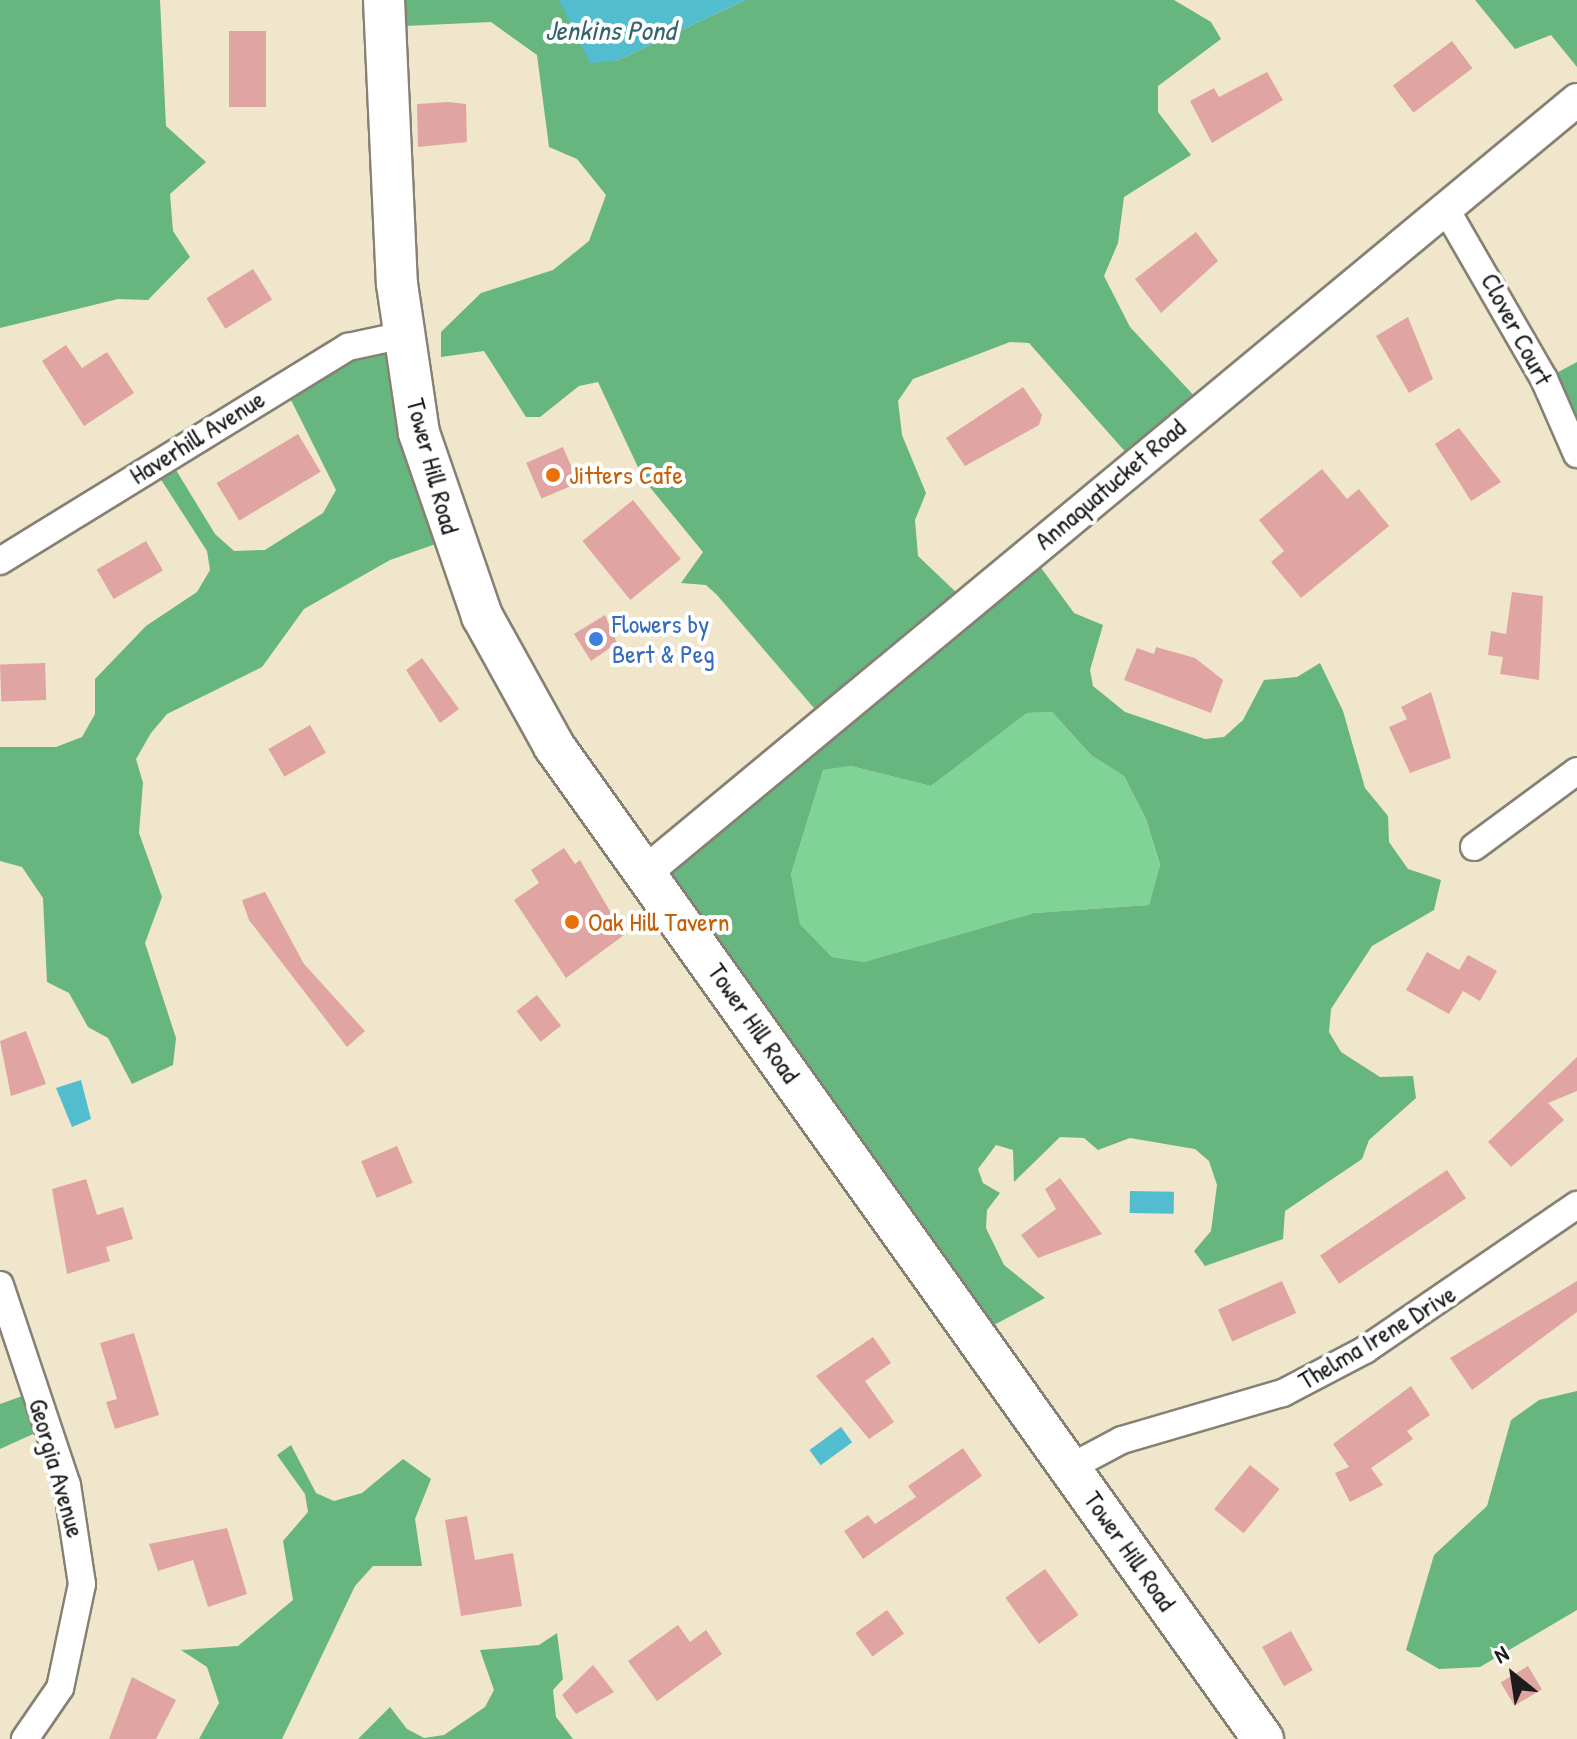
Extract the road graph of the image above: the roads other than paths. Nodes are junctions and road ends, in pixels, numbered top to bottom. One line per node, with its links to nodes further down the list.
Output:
1 (384, 0): 4 (main road, Tower Hill Road)
2 (1577, 100): 3 (street, Annaquatucket Road)
3 (1447, 211): 5 (street, Clover Court); 9 (street, Annaquatucket Road)
4 (404, 335): 6 (street, Haverhill Avenue); 9 (main road, Tower Hill Road)
5 (1577, 454)
6 (0, 561)
7 (1577, 771): 8 (street)
8 (1474, 847)
9 (647, 871): 12 (main road, Tower Hill Road)
10 (1577, 1205): 12 (street, Thelma Irene Drive)
11 (0, 1285): 13 (street, Georgia Avenue)
12 (1071, 1467): 14 (main road, Tower Hill Road)
13 (25, 1739)
14 (1263, 1739)

